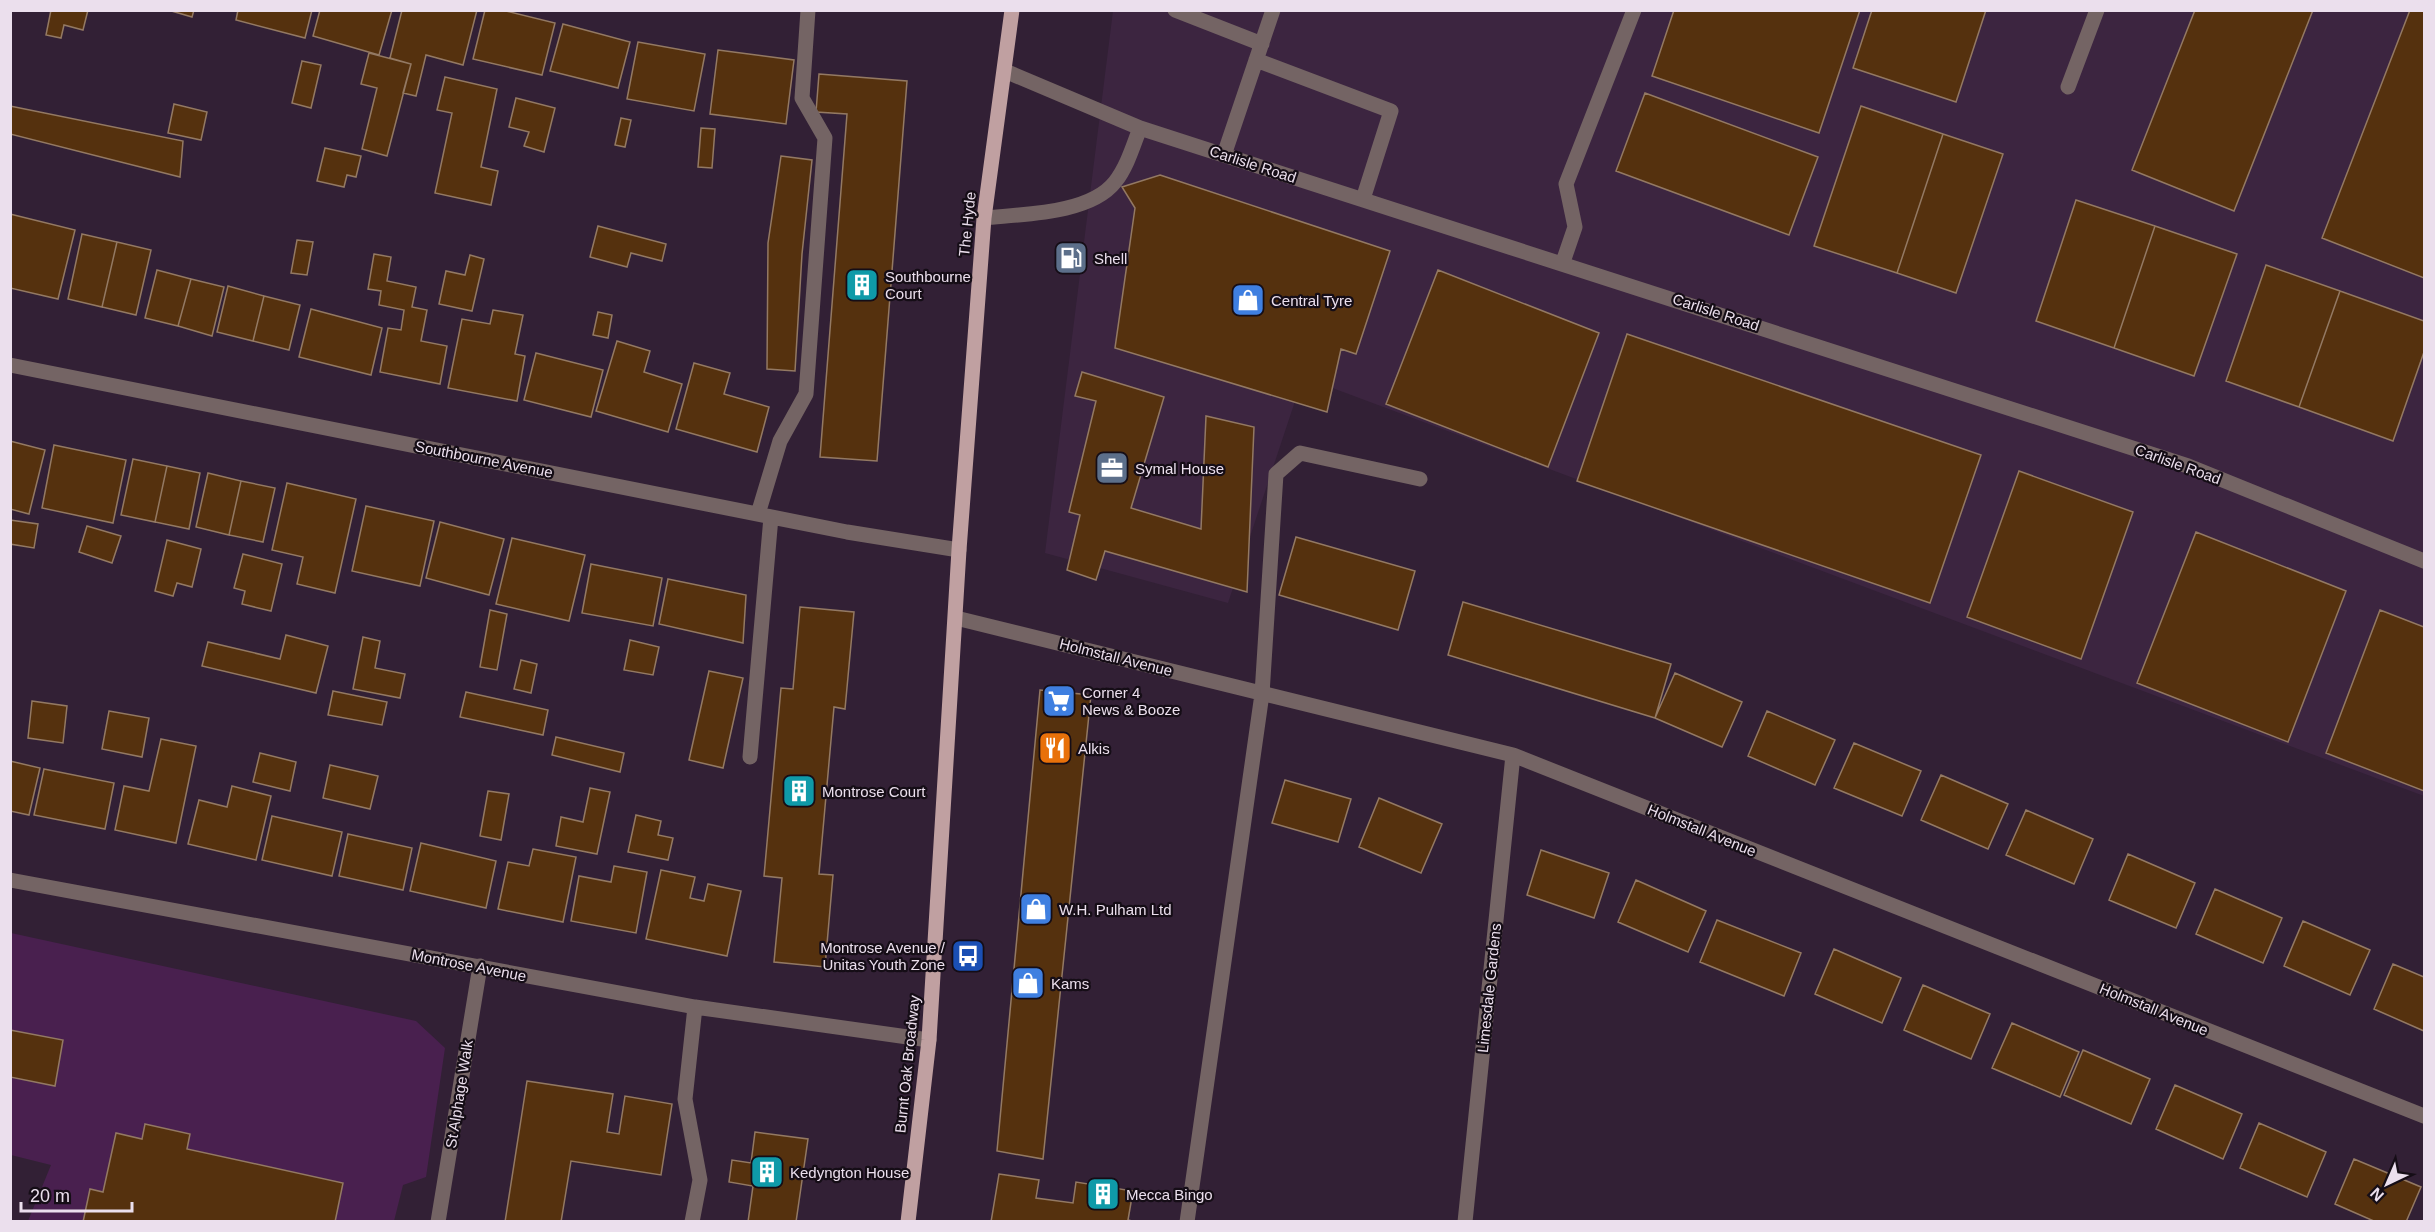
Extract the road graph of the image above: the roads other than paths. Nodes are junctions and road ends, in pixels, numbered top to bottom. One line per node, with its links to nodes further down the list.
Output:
1 (808, 10): 18 (street)
2 (1012, 10): 9 (main road, The Hyde)
3 (1175, 10): 7 (street)
4 (1273, 10): 7 (street)
5 (1634, 10): 15 (street)
6 (2097, 10): 10 (street)
7 (1262, 44): 8 (street)
8 (1256, 60): 12 (street); 13 (street)
9 (1005, 71): 11 (street, Carlisle Road); 14 (main road, The Hyde)
10 (2068, 87)
11 (1140, 128): 12 (street, Carlisle Road); 14 (street)
12 (1224, 155): 13 (street, Carlisle Road)
13 (1364, 199): 15 (street, Carlisle Road)
14 (984, 218): 19 (main road, The Hyde)
15 (1563, 262): 20 (street, Carlisle Road)
16 (10, 365): 18 (street, Southbourne Avenue)
17 (1420, 479): 22 (street)
18 (765, 515): 19 (street, Southbourne Avenue); 24 (street)
19 (958, 550): 21 (main road, Burnt Oak Broadway)
20 (2424, 561)
21 (956, 618): 22 (street, Holmstall Avenue); 28 (main road, Burnt Oak Broadway)
22 (1262, 694): 23 (street, Holmstall Avenue); 33 (street)
23 (1513, 755): 29 (street, Holmstall Avenue); 34 (street, Limesdale Gardens)
24 (750, 758)
25 (10, 880): 26 (street, Montrose Avenue)
26 (480, 966): 27 (street, Montrose Avenue); 30 (street, St Alphage Walk)
27 (695, 1007): 28 (street, Montrose Avenue); 31 (street)
28 (929, 1040): 32 (main road, Burnt Oak Broadway)
29 (2424, 1116)
30 (438, 1221)
31 (692, 1221)
32 (908, 1221)
33 (1187, 1221)
34 (1465, 1221)

